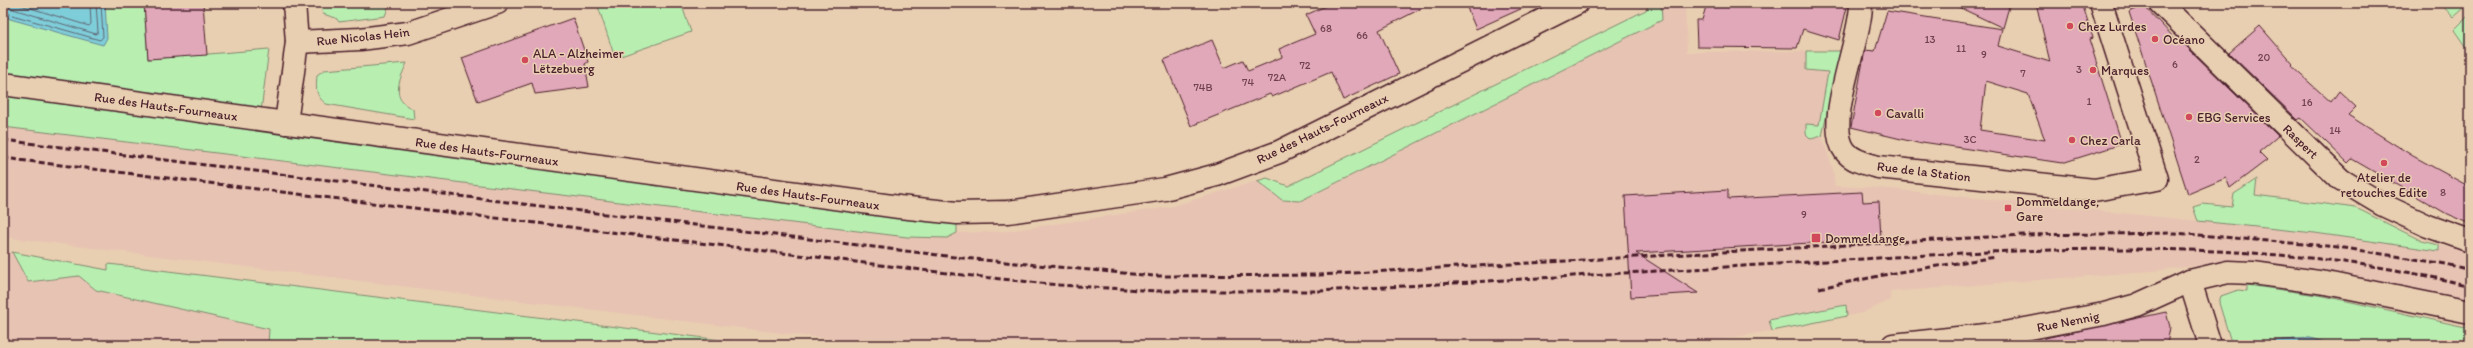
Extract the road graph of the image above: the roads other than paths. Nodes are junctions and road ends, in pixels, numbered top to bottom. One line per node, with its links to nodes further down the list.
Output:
1 (294, 3): 7 (street)
2 (497, 3): 7 (street, Rue Nicolas Hein)
3 (1577, 3): 9 (street, Rue des Hauts-Fourneaux)
4 (1861, 3): 5 (street, Rue de la Station)
5 (2101, 3)
6 (2160, 3): 10 (street, Raspert)
7 (297, 42): 9 (street)
8 (3, 84): 9 (street, Rue des Hauts-Fourneaux)
9 (286, 123)
10 (2470, 240)
11 (2190, 281): 12 (street); 13 (street, Rue Nennig); 14 (street)
12 (2470, 312)
13 (1893, 345)
14 (2210, 345)

